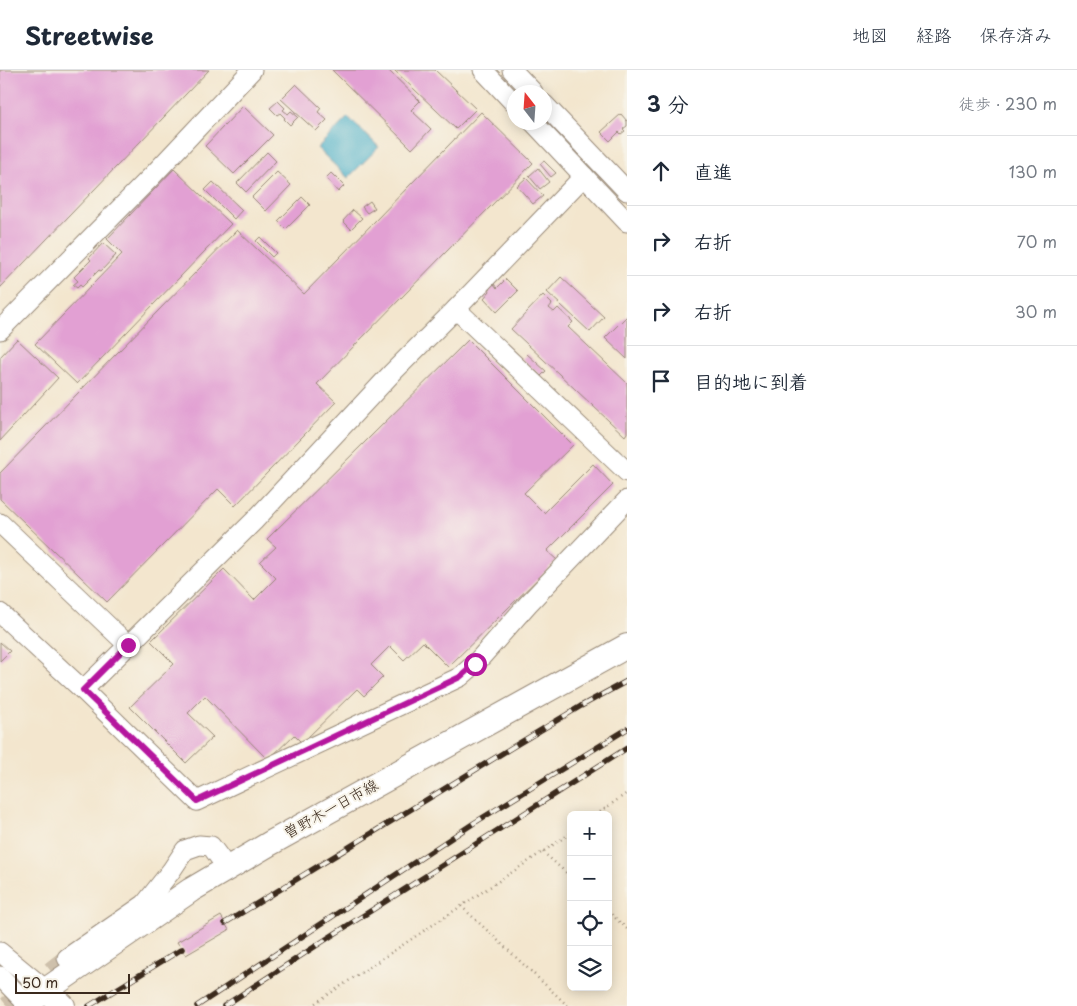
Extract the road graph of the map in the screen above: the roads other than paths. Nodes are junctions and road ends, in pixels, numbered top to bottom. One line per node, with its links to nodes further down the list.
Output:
1 (252, 70): 12 (street)
2 (483, 70): 5 (street)
3 (512, 70): 4 (street)
4 (526, 85)
5 (507, 96)
6 (552, 112): 9 (street)
7 (541, 130): 8 (street)
8 (584, 176): 10 (street); 11 (street)
9 (627, 191)
10 (627, 222)
11 (456, 309): 13 (street); 17 (street)
12 (0, 330)
13 (627, 472)
14 (627, 500): 19 (street)
15 (0, 523): 17 (street)
16 (0, 614): 19 (street)
17 (128, 645): 19 (street)
18 (627, 646): 20 (main road, 曽野木一日市線)
19 (83, 690)
20 (228, 869): 22 (street); 24 (main road, 曽野木一日市線)
21 (0, 952): 24 (street)
22 (67, 958)
23 (0, 976): 25 (street)
24 (55, 999): 25 (main road, 曽野木一日市線)
25 (28, 1005)

